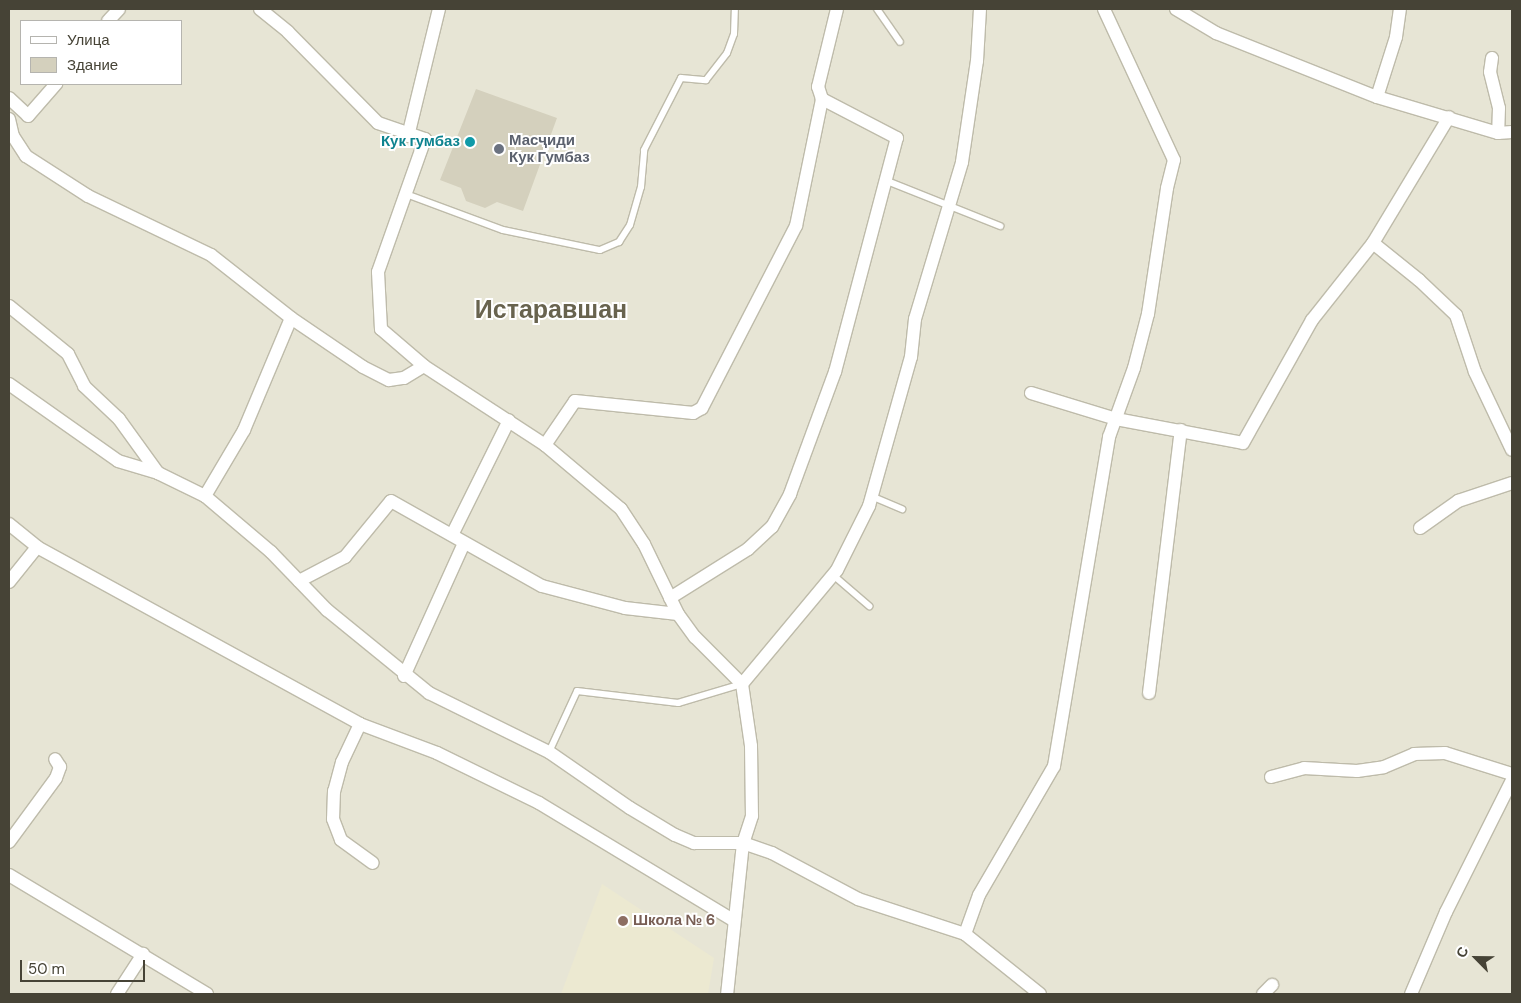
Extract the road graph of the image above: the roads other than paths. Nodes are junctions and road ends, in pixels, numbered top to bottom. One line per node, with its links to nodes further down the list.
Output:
1 (119, 9): 11 (street)
2 (260, 9): 22 (street)
3 (439, 9): 22 (street)
4 (735, 9): 24 (lane)
5 (837, 9): 17 (street)
6 (877, 9): 12 (lane)
7 (980, 9): 25 (street)
8 (1104, 9): 33 (street)
9 (1176, 9): 15 (street)
10 (1400, 9): 15 (street)
11 (109, 20)
12 (900, 42)
13 (1492, 58): 21 (street)
14 (55, 85): 16 (street)
15 (1377, 97): 18 (street)
16 (9, 98)
17 (822, 99): 23 (street); 36 (street)
18 (1449, 116): 21 (street); 27 (street)
19 (9, 119): 29 (street)
20 (1512, 132): 21 (street)
21 (1498, 133)
22 (408, 136): 24 (street)
23 (886, 181): 25 (lane); 51 (street)
24 (406, 194): 30 (street)
25 (949, 204): 26 (lane); 41 (street)
26 (1000, 226)
27 (1372, 244): 35 (street); 37 (street)
28 (9, 306): 38 (street)
29 (291, 318): 30 (street); 40 (street)
30 (424, 366): 34 (street)
31 (9, 384): 38 (street)
32 (1031, 393): 33 (street)
33 (1116, 419): 35 (street); 68 (street)
34 (509, 420): 36 (street); 45 (street)
35 (1181, 430): 56 (street)
36 (545, 445): 51 (street)
37 (1512, 450)
38 (158, 473): 40 (street)
39 (1512, 483): 44 (street)
40 (205, 496): 49 (street)
41 (871, 496): 42 (lane); 48 (street)
42 (902, 509)
43 (9, 524): 47 (street)
44 (1420, 528)
45 (452, 535): 46 (street); 49 (street)
46 (464, 542): 53 (street); 54 (street)
47 (37, 548): 50 (street); 57 (street)
48 (833, 575): 52 (lane); 55 (street)
49 (299, 581): 54 (street)
50 (9, 582)
51 (670, 598): 53 (street)
52 (869, 606)
53 (678, 614): 55 (street)
54 (404, 676): 58 (street)
55 (742, 684): 58 (lane); 64 (street)
56 (1149, 693)
57 (360, 724): 65 (street); 67 (street)
58 (549, 752): 64 (street)
59 (55, 759): 63 (street)
60 (1512, 774): 61 (street)
61 (1271, 777)
62 (1512, 780): 74 (street)
63 (9, 842)
64 (743, 843): 67 (street); 68 (street)
65 (374, 863)
66 (9, 875): 69 (street)
67 (733, 920): 72 (street)
68 (965, 934): 73 (street)
69 (143, 954): 70 (street); 71 (street)
70 (118, 994)
71 (207, 994)
72 (727, 994)
73 (1040, 994)
74 (1411, 994)

